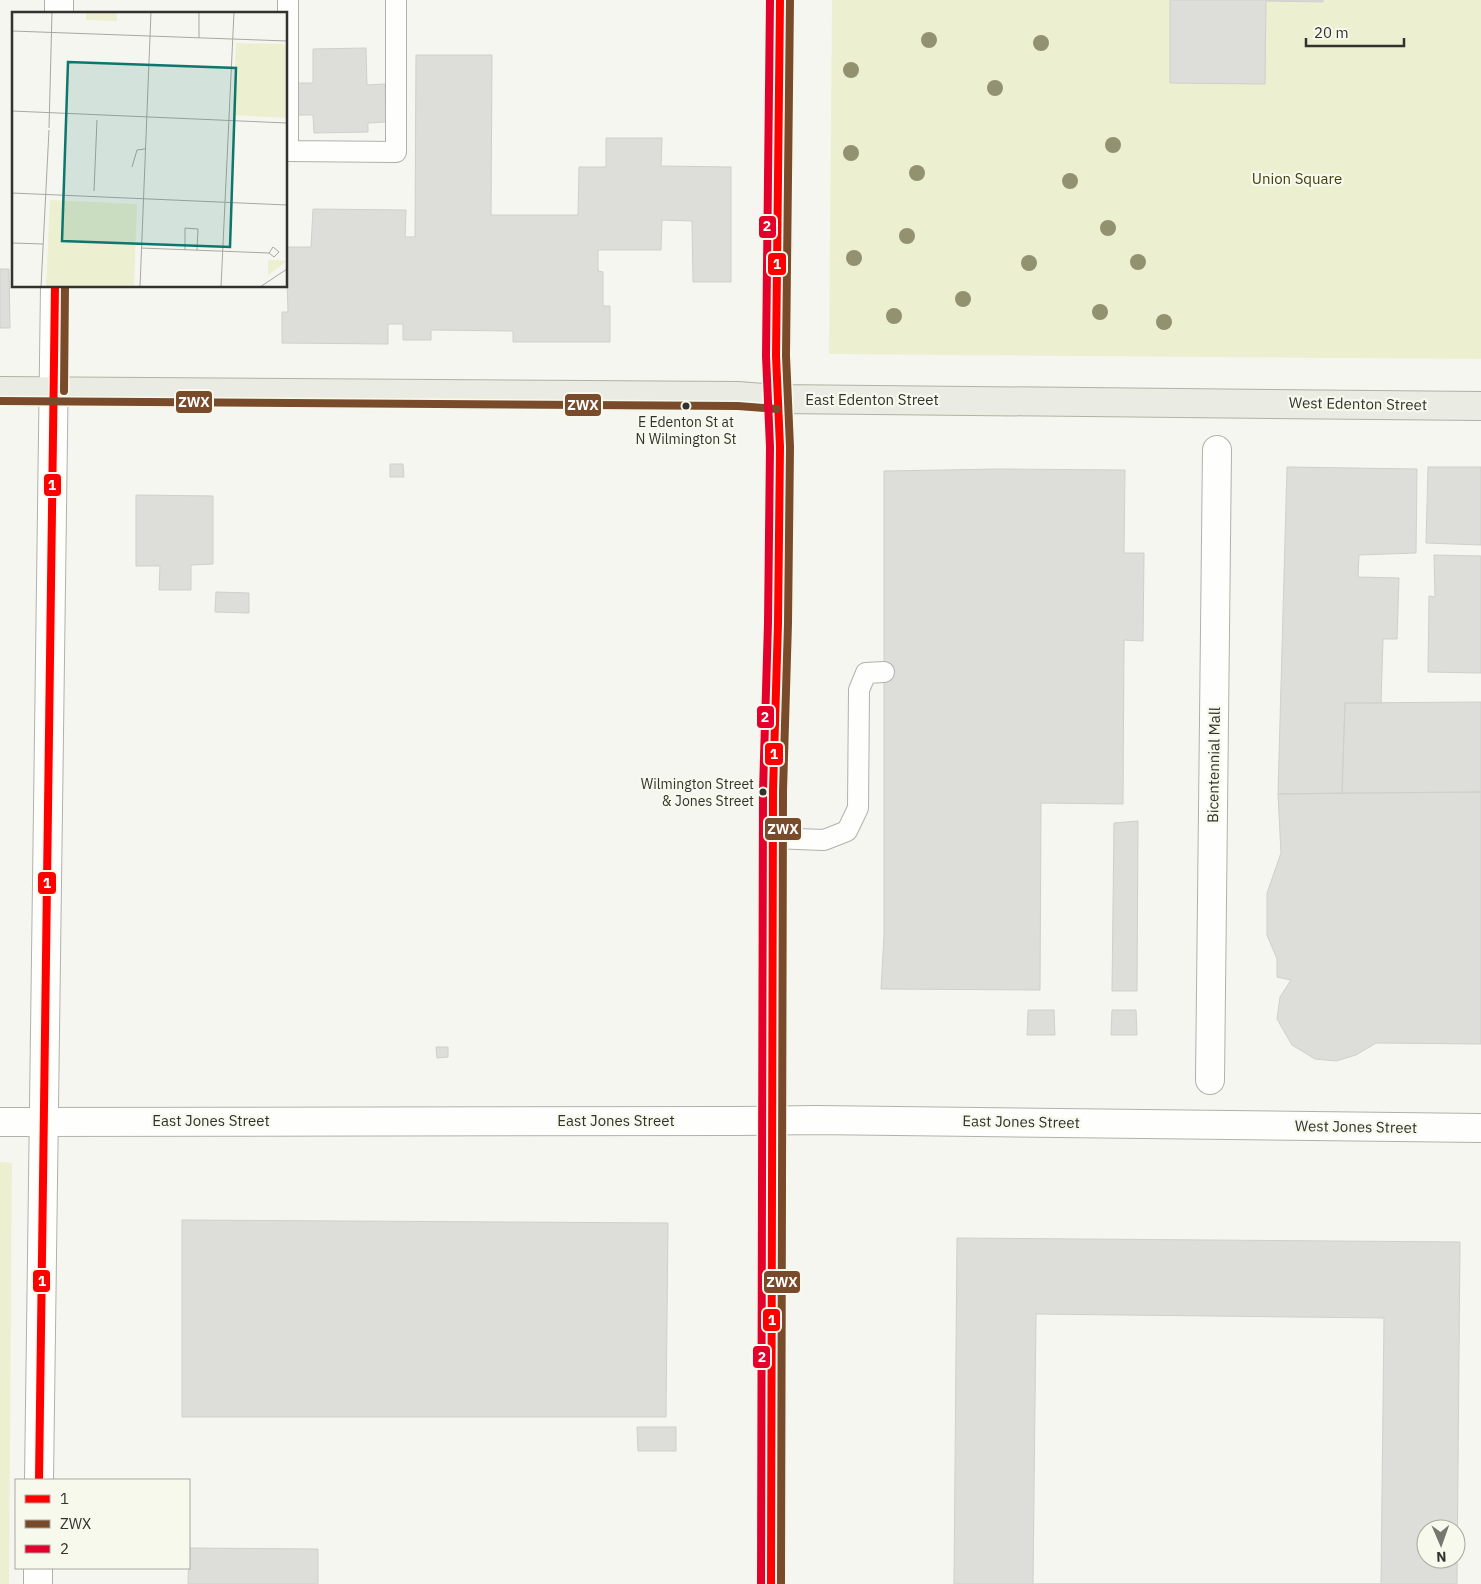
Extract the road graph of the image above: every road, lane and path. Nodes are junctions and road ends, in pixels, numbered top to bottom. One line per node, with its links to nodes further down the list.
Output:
1 (288, 0): 2 (lane)
2 (396, 0)
3 (780, 0): 7 (main road)
4 (55, 288): 6 (main road)
5 (0, 391): 6 (main road, East Edenton Street)
6 (54, 391): 7 (main road, East Edenton Street); 16 (main road)
7 (778, 399): 8 (main road, East Edenton Street); 12 (main road)
8 (1235, 403): 9 (main road, West Edenton Street)
9 (1481, 406)
10 (1217, 450): 13 (main road, Bicentennial Mall)
11 (884, 672): 12 (lane)
12 (772, 838): 14 (main road)
13 (1210, 1080)
14 (772, 1119): 16 (main road, East Jones Street); 17 (main road, East Jones Street); 22 (main road)
15 (0, 1122): 16 (main road, East Jones Street)
16 (44, 1122): 19 (main road)
17 (1231, 1125): 18 (main road, West Jones Street)
18 (1481, 1128)
19 (40, 1479)
20 (38, 1569): 21 (main road)
21 (38, 1584)
22 (771, 1584)

